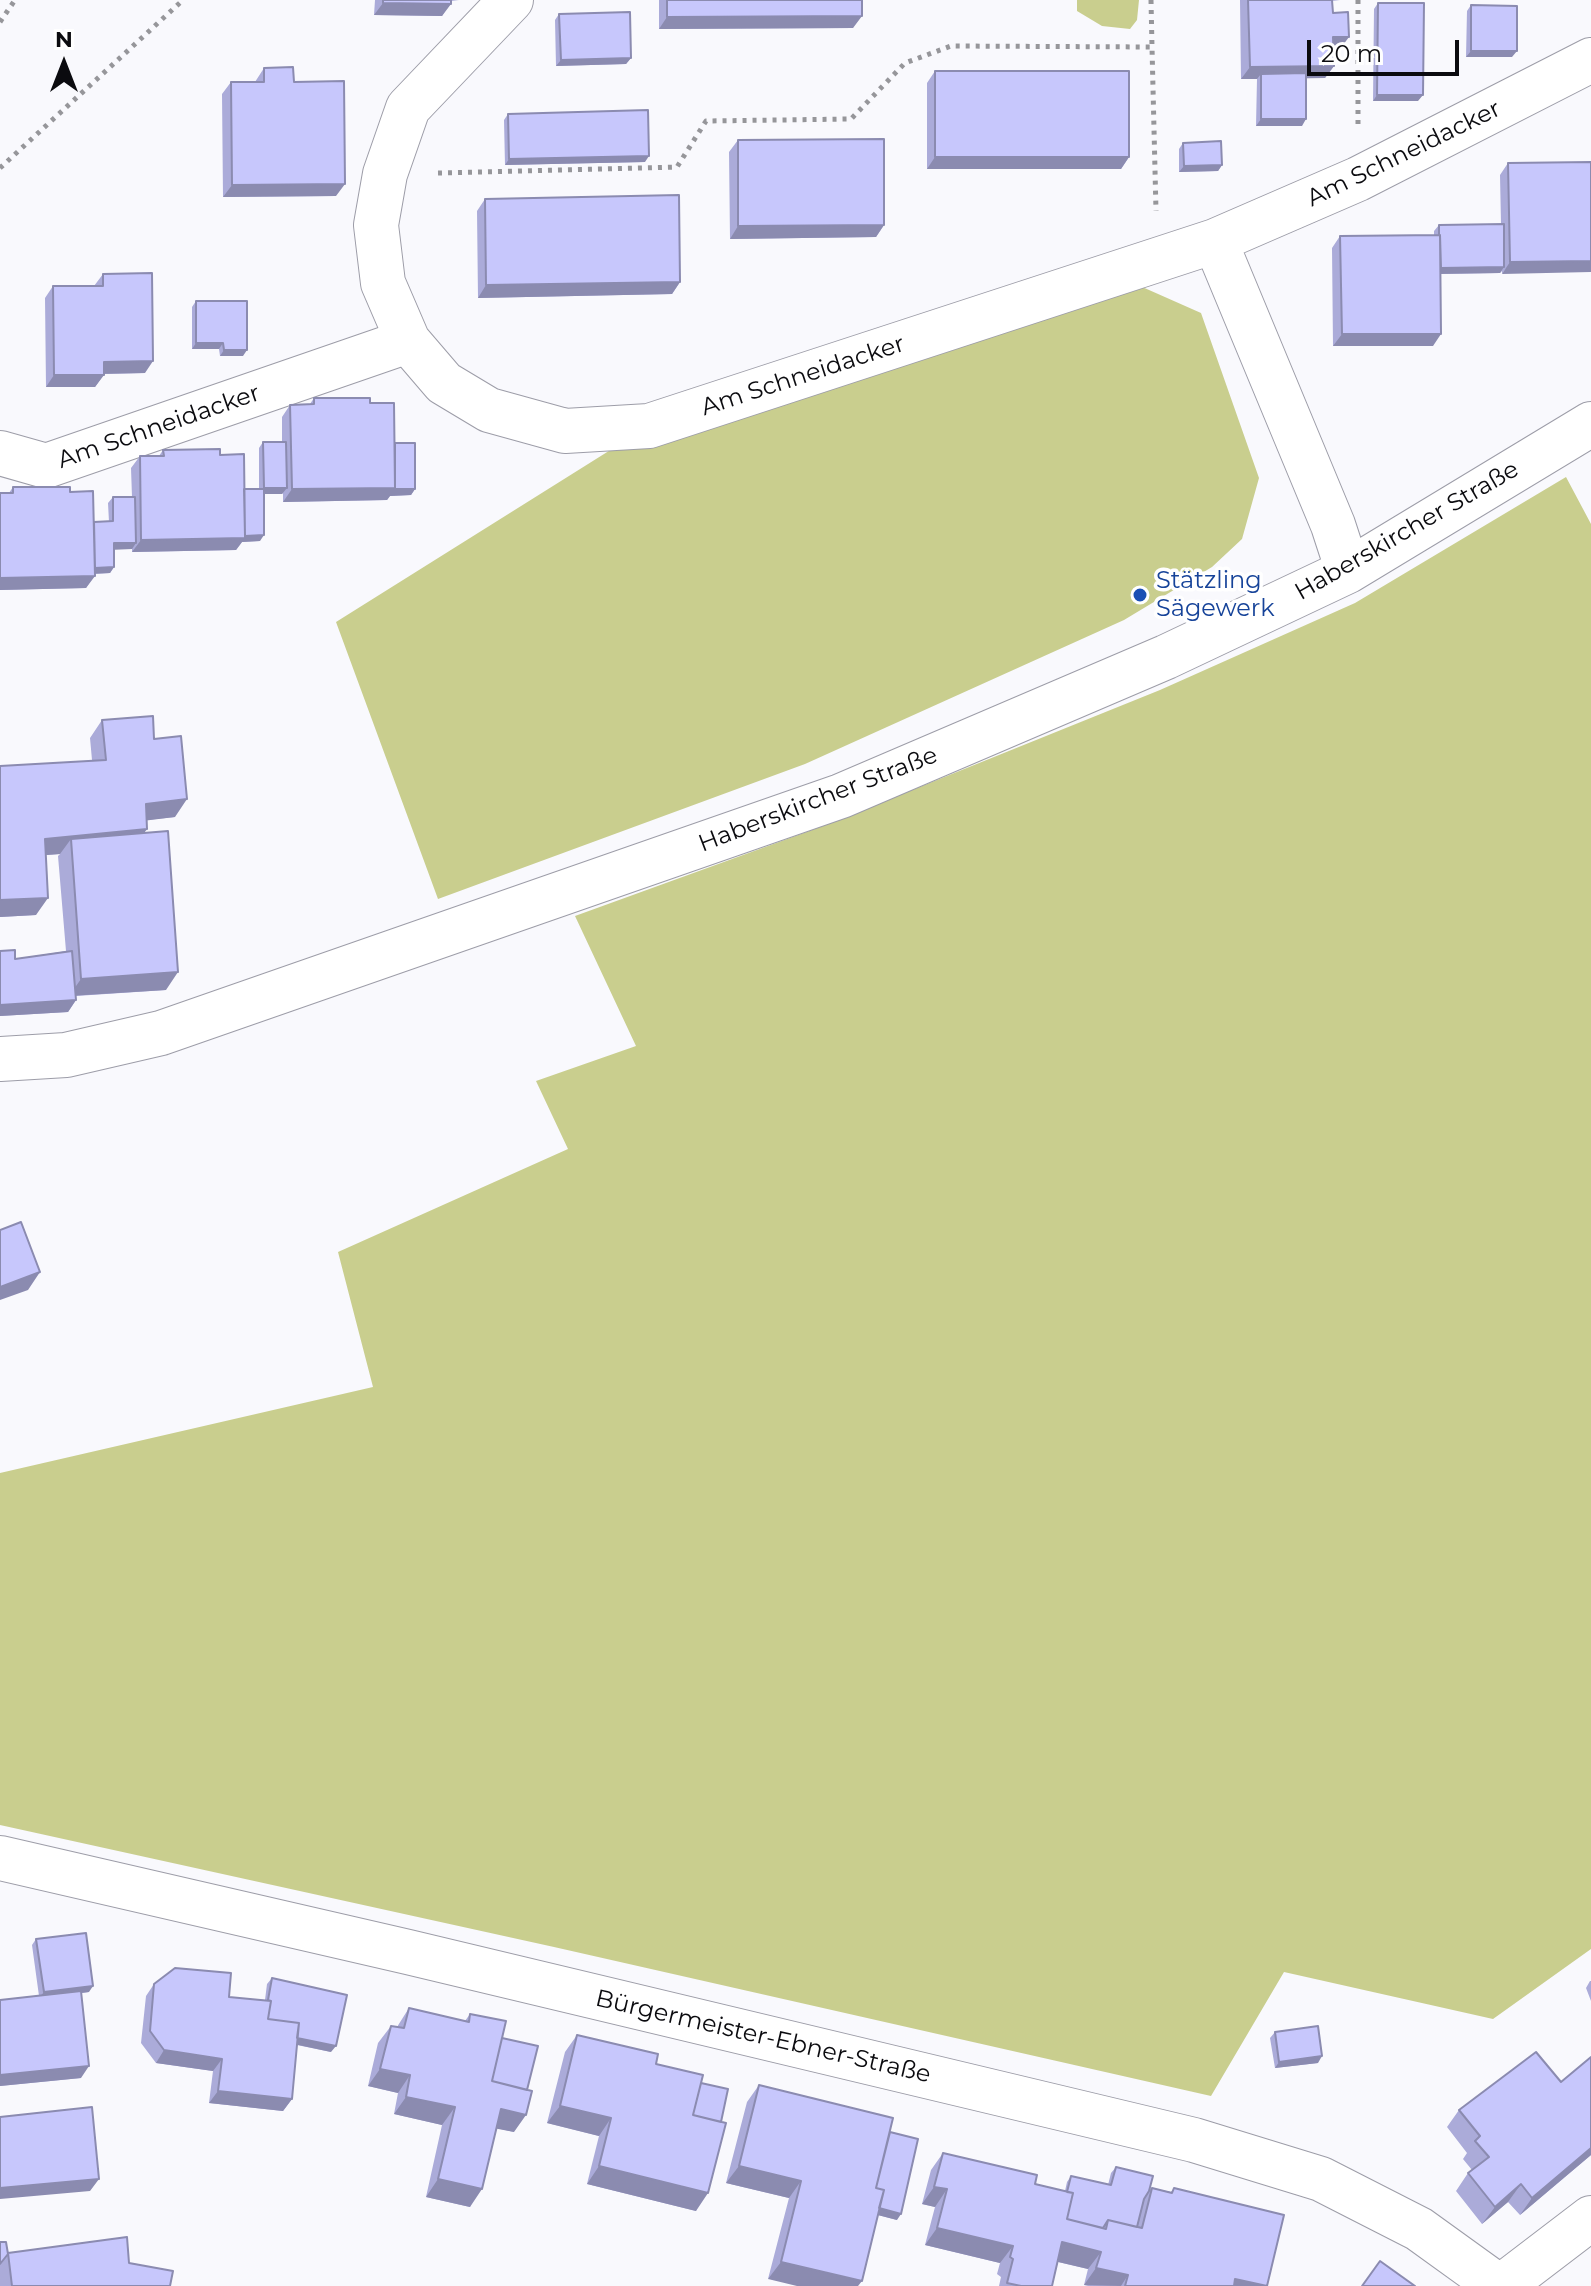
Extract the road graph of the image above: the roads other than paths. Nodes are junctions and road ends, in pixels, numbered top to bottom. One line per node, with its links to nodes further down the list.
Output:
1 (511, 0): 4 (street, Am Schneidacker)
2 (1591, 60): 3 (street, Am Schneidacker)
3 (1215, 241): 4 (street, Am Schneidacker); 7 (street)
4 (408, 341): 6 (street, Am Schneidacker)
5 (1591, 424): 7 (street, Haberskircher Straße)
6 (0, 453)
7 (1348, 571): 8 (street, Haberskircher Straße)
8 (0, 1059)
9 (0, 1858): 11 (street, Bürgermeister-Ebner-Straße)
10 (1591, 2218): 11 (street, Bürgermeister-Ebner-Straße)
11 (1500, 2286)

